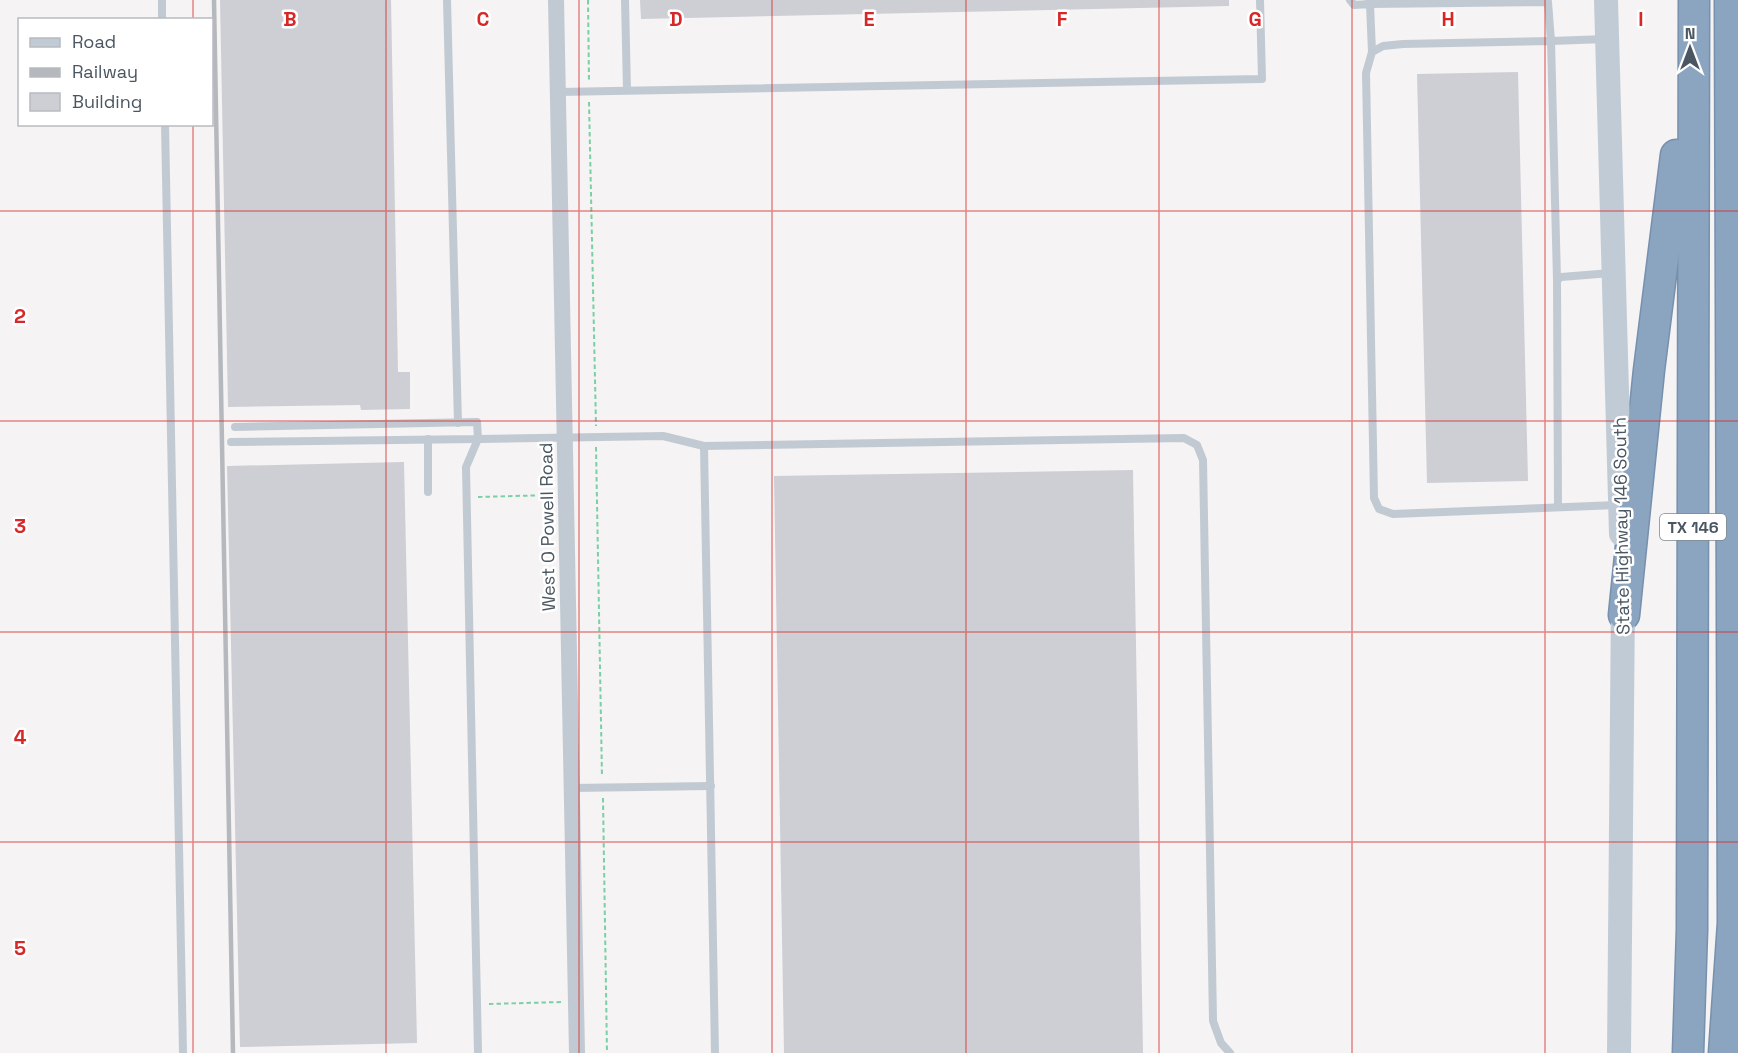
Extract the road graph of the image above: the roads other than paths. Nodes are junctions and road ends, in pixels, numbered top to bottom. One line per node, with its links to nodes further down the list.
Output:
1 (162, 0): 12 (lane)
2 (447, 0): 23 (lane)
3 (556, 0): 18 (street, West O Powell Road)
4 (626, 0): 17 (lane)
5 (1260, 0): 17 (lane)
6 (1350, 0): 11 (lane)
7 (1606, 0): 13 (main road, State Highway 146 South)
8 (1693, 0): 33 (highway); 42 (highway, TX 146)
9 (1730, 0): 16 (highway, TX 146)
10 (1548, 1): 11 (lane); 14 (lane)
11 (1369, 2): 15 (lane)
12 (162, 18)
13 (1608, 39): 14 (lane); 21 (main road, State Highway 146 South)
14 (1551, 41): 15 (lane); 22 (lane)
15 (1372, 52): 32 (lane)
16 (1732, 58): 19 (highway); 43 (highway, TX 146)
17 (627, 90): 18 (lane)
18 (558, 92): 25 (street, West O Powell Road)
19 (1738, 110)
20 (165, 126): 36 (lane)
21 (1614, 273): 22 (lane); 31 (main road, State Highway 146 South)
22 (1557, 280): 32 (lane)
23 (458, 423): 24 (lane); 27 (lane)
24 (235, 427)
25 (565, 438): 27 (lane); 29 (lane); 35 (street, West O Powell Road)
26 (428, 439): 27 (lane); 28 (lane); 30 (lane)
27 (478, 439): 37 (lane)
28 (231, 442)
29 (704, 446): 34 (lane); 40 (lane)
30 (428, 492)
31 (1621, 505): 32 (lane); 33 (main road, State Highway 146 South)
32 (1558, 507)
33 (1624, 615): 41 (main road, State Highway 146 South)
34 (711, 786): 35 (lane); 39 (lane)
35 (572, 788): 38 (street, West O Powell Road)
36 (183, 1053)
37 (478, 1053)
38 (577, 1053)
39 (716, 1053)
40 (1230, 1053)
41 (1619, 1053)
42 (1688, 1053)
43 (1724, 1053)

